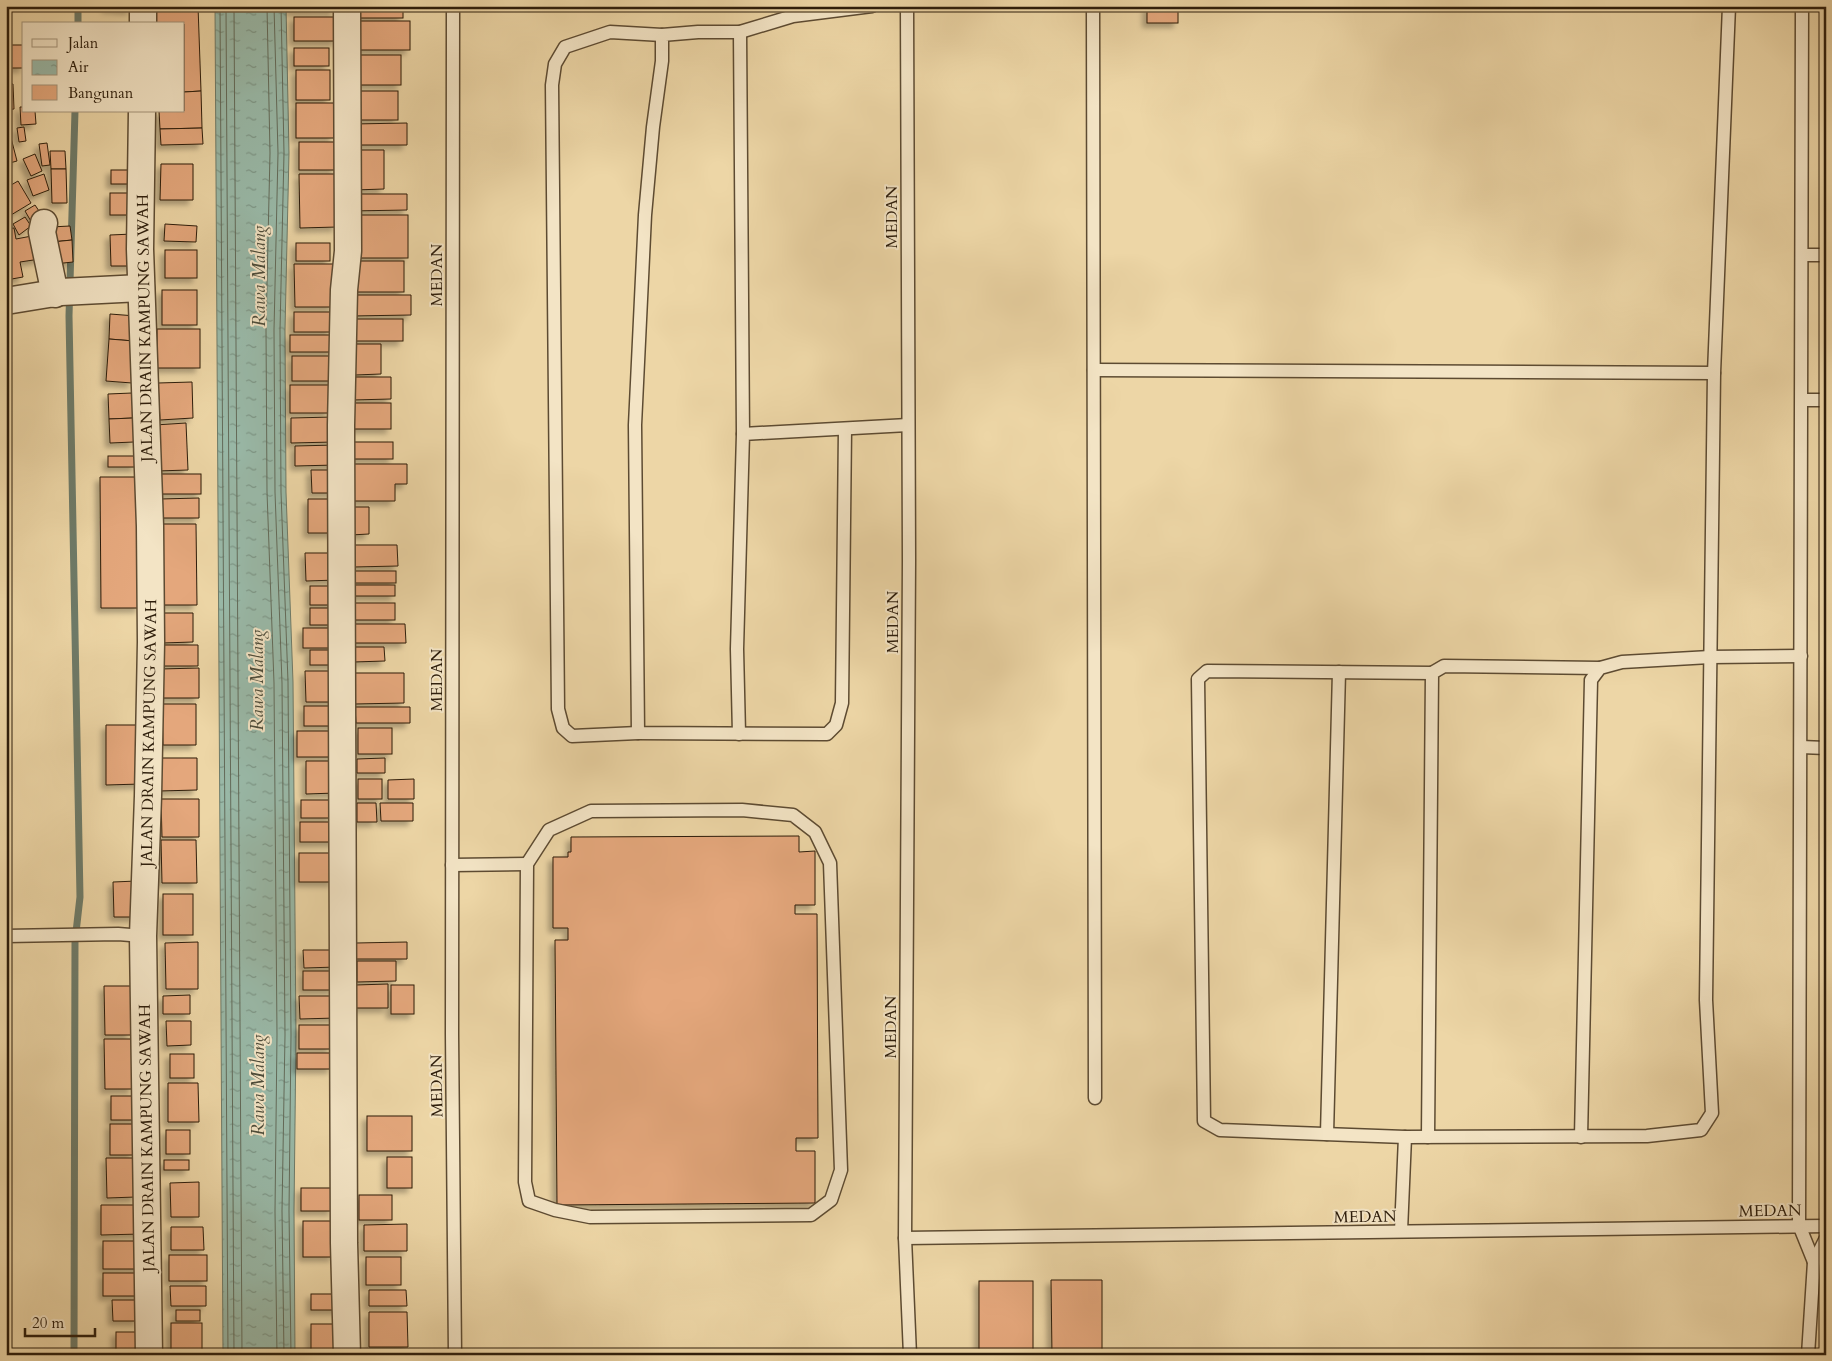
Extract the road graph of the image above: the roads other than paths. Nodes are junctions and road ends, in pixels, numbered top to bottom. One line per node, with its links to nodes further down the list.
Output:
1 (144, 6): 9 (street)
2 (347, 6): 51 (street)
3 (453, 6): 36 (lane, MEDAN)
4 (872, 6): 10 (lane)
5 (907, 6): 23 (lane, MEDAN)
6 (1093, 6): 19 (lane)
7 (1729, 6): 20 (lane)
8 (1802, 6): 14 (lane)
9 (143, 22)
10 (740, 32): 11 (lane); 25 (lane)
11 (662, 35): 31 (lane); 31 (lane)
12 (142, 112): 16 (street, JALAN DRAIN KAMPUNG SAWAH)
13 (44, 223): 17 (street)
14 (1802, 255): 15 (lane); 21 (lane)
15 (1826, 255)
16 (129, 289): 17 (street); 37 (street, JALAN DRAIN KAMPUNG SAWAH)
17 (58, 293): 18 (street)
18 (6, 301)
19 (1094, 370): 20 (lane); 39 (lane)
20 (1714, 373): 27 (lane)
21 (1802, 400): 22 (lane); 26 (lane)
22 (1826, 400)
23 (908, 425): 24 (lane); 47 (lane, MEDAN)
24 (845, 428): 25 (lane); 32 (lane)
25 (743, 434): 32 (lane)
26 (1801, 656): 27 (lane); 33 (lane)
27 (1710, 657): 28 (lane); 43 (lane)
28 (1600, 668): 30 (lane); 43 (lane)
29 (1339, 672): 30 (lane); 40 (lane); 40 (lane)
30 (1432, 673): 42 (lane)
31 (638, 733): 32 (lane)
32 (739, 734)
33 (1801, 748): 34 (lane); 44 (lane)
34 (1826, 748)
35 (527, 864): 35 (lane); 36 (lane)
36 (452, 865): 52 (lane, MEDAN)
37 (131, 935): 38 (lane); 50 (street, JALAN DRAIN KAMPUNG SAWAH)
38 (6, 936)
39 (1095, 1098)
40 (1327, 1134): 41 (lane)
41 (1406, 1137): 42 (lane); 46 (lane)
42 (1428, 1137): 43 (lane)
43 (1581, 1137)
44 (1799, 1225): 45 (lane, MEDAN); 46 (lane, MEDAN); 49 (lane)
45 (1826, 1226)
46 (1401, 1231): 47 (lane, MEDAN)
47 (905, 1238): 53 (lane, MEDAN)
48 (1826, 1238): 49 (lane)
49 (1814, 1262): 54 (lane)
50 (149, 1355)
51 (347, 1355)
52 (455, 1355)
53 (910, 1355)
54 (1808, 1355)

